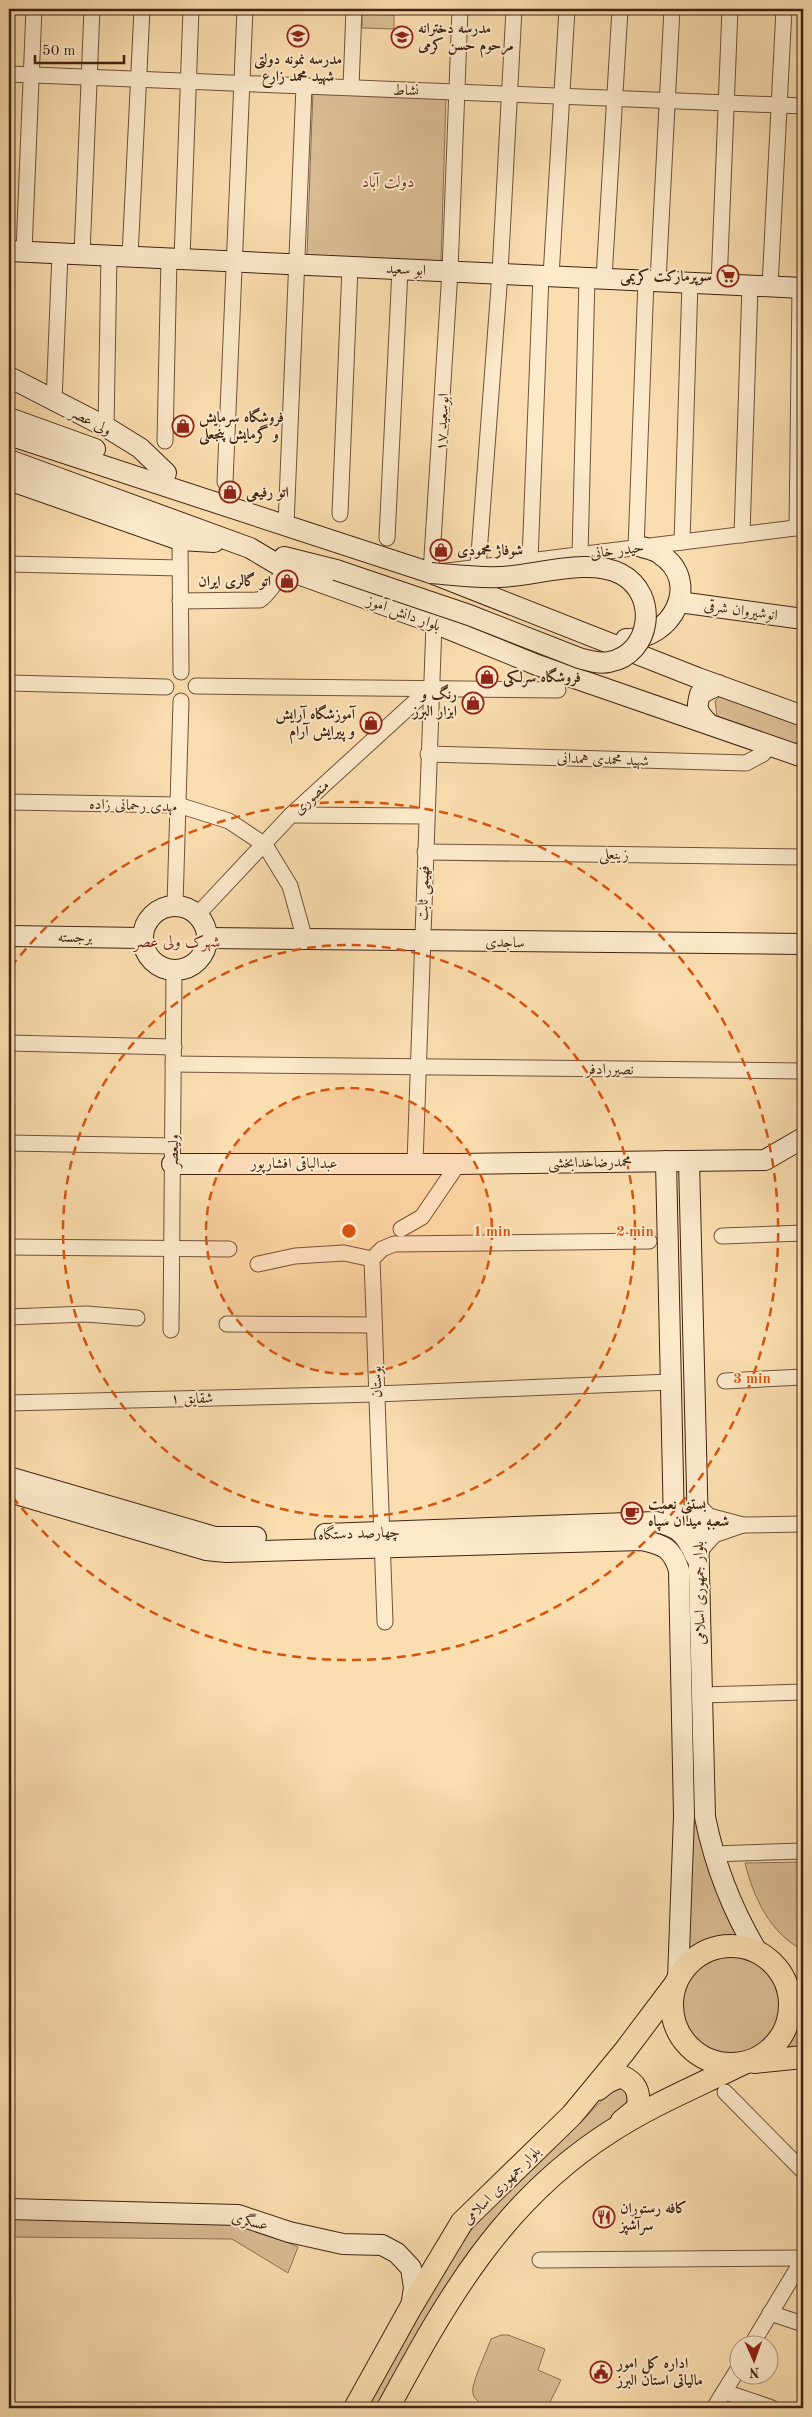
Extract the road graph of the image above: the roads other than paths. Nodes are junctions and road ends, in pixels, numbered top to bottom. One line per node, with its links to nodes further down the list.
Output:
1 (34, 9): 15 (street)
2 (92, 9): 16 (street)
3 (142, 9): 17 (street)
4 (192, 9): 18 (street)
5 (245, 9): 19 (street)
6 (354, 9): 21 (street)
7 (460, 9): 22 (street, ابوسعید ۱۷)
8 (514, 9): 23 (street)
9 (566, 9): 24 (street)
10 (620, 9): 25 (street)
11 (672, 9): 26 (street)
12 (730, 9): 27 (street)
13 (784, 9): 28 (street)
14 (9, 74): 15 (street, نشاط)
15 (32, 75): 16 (street, نشاط); 30 (street)
16 (89, 77): 17 (street, نشاط); 32 (street)
17 (138, 79): 18 (street, نشاط); 34 (street)
18 (189, 81): 19 (street, نشاط); 35 (street)
19 (242, 83): 20 (street, نشاط); 36 (street)
20 (304, 86): 21 (street, نشاط); 37 (street)
21 (351, 87): 22 (street, نشاط)
22 (456, 92): 23 (street, نشاط); 40 (street, ابوسعید ۱۷)
23 (510, 94): 24 (street, نشاط); 41 (street)
24 (562, 96): 25 (street, نشاط); 42 (street)
25 (615, 98): 26 (street, نشاط); 43 (street)
26 (668, 100): 27 (street, نشاط); 44 (street)
27 (726, 103): 28 (street, نشاط); 46 (street)
28 (781, 105): 29 (street, نشاط); 47 (street)
29 (803, 106)
30 (16, 251): 31 (main road, ابو سعید)
31 (60, 253): 32 (main road, ابو سعید); 50 (street)
32 (82, 254): 33 (main road, ابو سعید)
33 (109, 255): 34 (main road, ابو سعید); 52 (street)
34 (130, 256): 35 (main road, ابو سعید)
35 (175, 258): 36 (main road, ابو سعید); 54 (street)
36 (233, 261): 37 (main road, ابو سعید); 58 (street)
37 (298, 264): 38 (main road, ابو سعید); 61 (street)
38 (350, 266): 39 (main road, ابو سعید); 60 (street)
39 (400, 269): 40 (main road, ابو سعید); 64 (street)
40 (450, 271): 41 (main road, ابو سعید); 75 (street, ابوسعید ۱۷)
41 (500, 273): 42 (main road, ابو سعید); 72 (street)
42 (546, 276): 43 (main road, ابو سعید); 70 (street)
43 (596, 278): 44 (main road, ابو سعید); 69 (street)
44 (652, 281): 45 (main road, ابو سعید); 68 (street)
45 (690, 282): 46 (main road, ابو سعید); 66 (street)
46 (719, 284): 47 (main road, ابو سعید)
47 (760, 286): 48 (main road, ابو سعید); 63 (street)
48 (801, 288): 62 (street)
49 (9, 377): 50 (main road, ولی عصر)
50 (54, 402): 52 (main road, ولی عصر)
51 (9, 418): 56 (main road)
52 (106, 427): 56 (main road, ولی عصر)
53 (9, 435): 59 (main road)
54 (165, 442)
55 (9, 460): 67 (main road, بلوار دانش آموز)
56 (166, 473): 59 (main road)
57 (9, 480): 65 (main road)
58 (225, 482)
59 (241, 511): 61 (main road)
60 (340, 514)
61 (286, 525): 75 (main road)
62 (800, 527): 63 (street, حیدر خانی)
63 (742, 535): 66 (street, حیدر خانی)
64 (387, 538)
65 (180, 540): 67 (main road); 73 (street)
66 (682, 542): 68 (street, حیدر خانی)
67 (242, 546): 74 (main road, بلوار دانش آموز); 75 (main road, bridge)
68 (639, 547): 69 (street, حیدر خانی); 76 (main road)
69 (580, 554): 70 (street, حیدر خانی)
70 (530, 560): 72 (street, حیدر خانی)
71 (9, 564): 73 (street)
72 (478, 567): 75 (street, حیدر خانی)
73 (180, 568): 77 (street)
74 (288, 570): 77 (street); 80 (main road, بلوار دانش آموز)
75 (431, 573): 81 (main road)
76 (680, 596): 78 (main road, انوشیروان شرقی); 79 (main road, انوشیروان شرقی); 81 (main road)
77 (180, 601): 82 (street)
78 (803, 606)
79 (803, 619)
80 (434, 623): 87 (street, فهیمی ثابت); 91 (main road, بلوار دانش آموز)
81 (602, 638): 84 (main road)
82 (181, 672): 85 (street); 86 (street)
83 (9, 683): 85 (street)
84 (718, 685): 90 (main road); 91 (main road)
85 (166, 686): 89 (street)
86 (196, 686): 87 (street); 89 (street)
87 (431, 687): 88 (street); 93 (street, فهیمی ثابت); 97 (street, منصوری)
88 (558, 690)
89 (181, 701): 96 (street)
90 (803, 716)
91 (707, 722): 92 (main road, بلوار دانش آموز)
92 (770, 745): 93 (street, شهید محمدی همدانی); 94 (main road, بلوار دانش آموز)
93 (428, 754): 98 (street, فهیمی ثابت)
94 (803, 757)
95 (9, 802): 96 (street, مهدی رحمانی زاده)
96 (178, 805): 99 (street, مهدی رحمانی زاده); 102 (street)
97 (291, 815): 98 (street); 99 (street, منصوری)
98 (425, 816): 100 (street, فهیمی ثابت)
99 (265, 845): 103 (street, منصوری); 107 (street, مهدی رحمانی زاده)
100 (424, 852): 101 (street, زینعلی); 108 (street, فهیمی ثابت)
101 (803, 857)
102 (175, 905): 103 (main road); 105 (main road)
103 (198, 914): 106 (main road)
104 (9, 936): 105 (main road, برجسته)
105 (142, 938): 110 (main road)
106 (207, 938): 107 (main road, ساجدی); 110 (main road)
107 (305, 940): 108 (main road, ساجدی)
108 (421, 941): 109 (main road, ساجدی); 114 (street, فهیمی ثابت)
109 (803, 944)
110 (174, 971): 112 (street, ولیعصر)
111 (9, 1043): 112 (street)
112 (174, 1047): 113 (street, ولیعصر)
113 (173, 1064): 114 (street, نصیررادفر); 118 (street, ولیعصر)
114 (418, 1067): 115 (street, نصیررادفر); 121 (street, فهیمی ثابت)
115 (803, 1071)
116 (803, 1138): 120 (main road, محمدرضاخدابخشی)
117 (9, 1143): 118 (street)
118 (173, 1155): 121 (main road, عبدالباقی افشارپور); 128 (street, ولیعصر)
119 (666, 1161): 120 (main road, محمدرضاخدابخشی); 122 (main road, محمدرضاخدابخشی); 139 (main road, بلوار جمهوری اسلامی)
120 (689, 1161): 144 (main road, بلوار جمهوری اسلامی)
121 (415, 1163): 122 (main road, محمدرضاخدابخشی)
122 (458, 1164): 123 (street)
123 (401, 1229)
124 (803, 1232): 125 (street)
125 (722, 1236)
126 (648, 1241): 130 (street)
127 (9, 1248): 128 (street)
128 (172, 1249): 129 (street); 136 (street, ولیعصر)
129 (229, 1249)
130 (372, 1259): 131 (street); 135 (street, بوستان)
131 (258, 1264)
132 (9, 1317): 133 (street)
133 (137, 1318)
134 (227, 1324): 135 (street)
135 (374, 1325): 140 (street, بوستان)
136 (171, 1330)
137 (803, 1377): 138 (street)
138 (725, 1381)
139 (671, 1382): 140 (street, شقایق ۱); 147 (main road, بلوار جمهوری اسلامی)
140 (376, 1394): 141 (street, شقایق ۱); 148 (street, بوستان)
141 (9, 1402)
142 (9, 1477): 148 (main road, چهارصد دستگاه)
143 (9, 1492): 148 (main road, چهارصد دستگاه)
144 (696, 1503): 146 (street); 150 (main road, بلوار جمهوری اسلامی)
145 (803, 1524): 146 (street)
146 (743, 1525): 150 (street)
147 (674, 1526): 148 (main road, چهارصد دستگاه); 150 (main road)
148 (381, 1539): 149 (main road, چهارصد دستگاه); 151 (street, بوستان)
149 (674, 1554): 158 (main road, بلوار جمهوری اسلامی)
150 (698, 1557): 153 (main road, بلوار جمهوری اسلامی)
151 (386, 1622)
152 (803, 1692): 153 (street)
153 (701, 1695): 155 (main road, بلوار جمهوری اسلامی)
154 (803, 1851): 155 (street)
155 (713, 1854): 156 (main road, بلوار جمهوری اسلامی)
156 (758, 1953): 157 (main road); 158 (main road)
157 (779, 1970): 159 (main road); 161 (main road)
158 (677, 1981): 161 (main road); 163 (main road, بلوار جمهوری اسلامی)
159 (803, 1982)
160 (803, 2057): 161 (main road)
161 (746, 2063): 164 (main road, بلوار جمهوری اسلامی)
162 (726, 2092): 165 (street)
163 (586, 2099): 164 (main road); 169 (main road, بلوار جمهوری اسلامی)
164 (612, 2130): 176 (main road, بلوار جمهوری اسلامی)
165 (803, 2171)
166 (9, 2209): 169 (main road, عسگری)
167 (803, 2259): 168 (street); 170 (street)
168 (540, 2260)
169 (411, 2306): 175 (main road, بلوار جمهوری اسلامی)
170 (770, 2313): 171 (street); 172 (street)
171 (803, 2324)
172 (758, 2334)
173 (730, 2383): 174 (street)
174 (725, 2392): 177 (street); 178 (street)
175 (356, 2408)
176 (388, 2408)
177 (714, 2408)
178 (772, 2408)

